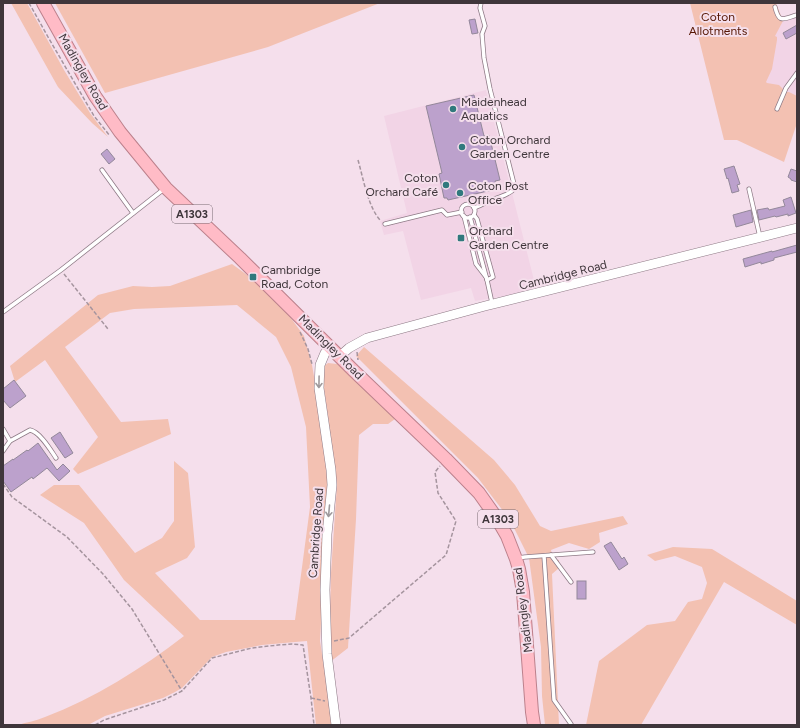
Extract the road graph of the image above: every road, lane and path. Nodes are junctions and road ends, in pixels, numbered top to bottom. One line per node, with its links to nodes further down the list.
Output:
1 (43, 3): 9 (highway, Madingley Road / A1303)
2 (481, 3): 11 (lane)
3 (775, 7): 4 (lane)
4 (797, 15)
5 (797, 73): 6 (lane)
6 (777, 109)
7 (358, 160): 15 (path)
8 (102, 170): 12 (lane)
9 (166, 188): 12 (lane); 24 (highway, Madingley Road / A1303)
10 (749, 189): 17 (lane)
11 (474, 208): 13 (lane); 14 (lane)
12 (133, 213): 18 (lane)
13 (463, 214): 14 (lane); 15 (lane); 19 (lane)
14 (472, 216): 19 (lane)
15 (385, 224)
16 (797, 228): 17 (street, Cambridge Road)
17 (761, 238): 20 (street, Cambridge Road)
18 (61, 270): 21 (lane); 22 (path)
19 (487, 280): 20 (lane)
20 (492, 305): 26 (street, Cambridge Road)
21 (3, 312)
22 (108, 329)
23 (300, 330): 28 (path)
24 (330, 346): 26 (highway, Madingley Road / A1303); 40 (street, Cambridge Road, one-way to 40)
25 (358, 350): 27 (path)
26 (340, 356): 33 (highway, Madingley Road / A1303)
27 (358, 362)
28 (312, 364)
29 (3, 429): 30 (lane)
30 (10, 441): 31 (lane); 32 (lane)
31 (3, 451)
32 (56, 458)
33 (446, 459): 38 (highway, Madingley Road / A1303); 40 (path)
34 (3, 484): 41 (path)
35 (593, 552): 36 (lane)
36 (551, 555): 37 (lane); 39 (lane)
37 (544, 556): 38 (lane); 44 (lane)
38 (516, 559): 48 (highway, Madingley Road / A1303)
39 (571, 582)
40 (327, 642): 43 (street, Cambridge Road)
41 (182, 691): 42 (path); 45 (path)
42 (311, 698): 43 (path); 46 (path)
43 (332, 703): 47 (street, Cambridge Road)
44 (571, 724)
45 (94, 725)
46 (314, 725)
47 (336, 725)
48 (534, 725)

